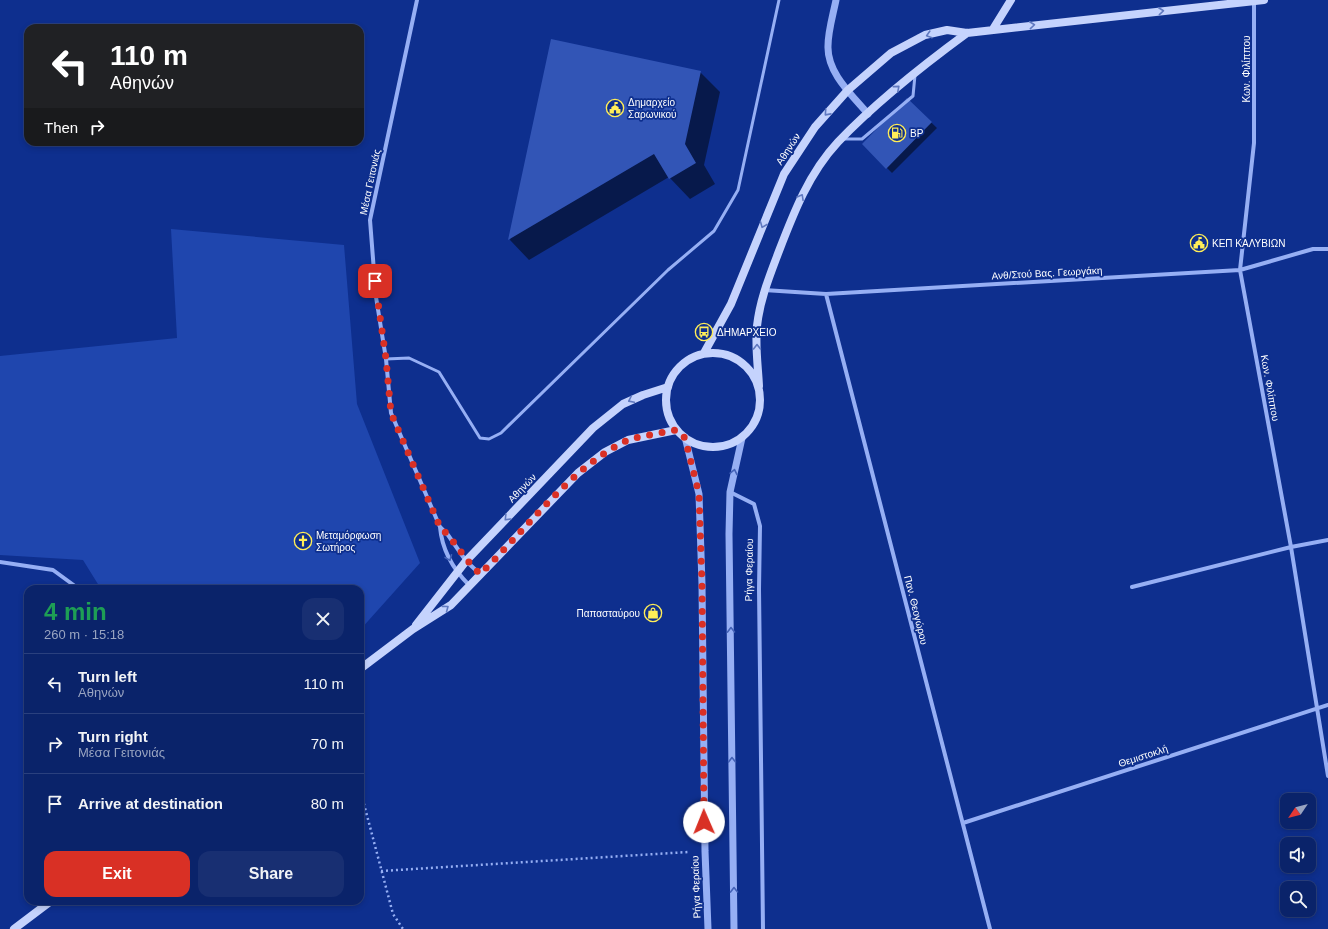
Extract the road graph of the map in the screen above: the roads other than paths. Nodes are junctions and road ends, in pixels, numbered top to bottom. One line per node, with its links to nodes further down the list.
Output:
1 (417, 0): 18 (street, Μέσα Γειτονιάς)
2 (779, 0): 18 (lane)
3 (836, 0): 10 (street)
4 (1011, 0): 7 (main road)
5 (1264, 0): 6 (main road, Αθηνών)
6 (1254, 1): 7 (main road, Αθηνών, one-way to 6); 14 (street, Κων. Φιλίππου)
7 (993, 29): 8 (main road, Αθηνών)
8 (967, 32): 9 (main road); 10 (main road, Αθηνών, one-way to 10)
9 (915, 73): 11 (main road, one-way to 9); 12 (lane)
10 (848, 90): 11 (street); 17 (main road, Αθηνών, one-way to 17)
11 (868, 114): 12 (main road)
12 (842, 139): 15 (main road, one-way to 12)
13 (1328, 248): 14 (street, Ανθ/Στού Βας. Γεωργάκη)
14 (1240, 270): 16 (street, Ανθ/Στού Βας. Γεωργάκη); 27 (street, Κων. Φιλίππου)
15 (764, 290): 16 (street, Ανθ/Στού Βας. Γεωργάκη); 19 (main road, one-way to 15)
16 (826, 294): 40 (street, Παν. Θεογώρου)
17 (704, 353): 19 (main road); 20 (main road)
18 (386, 359): 25 (street, Μέσα Γειτονιάς)
19 (759, 386): 23 (main road)
20 (668, 387): 21 (main road); 28 (main road, Αθηνών, one-way to 28)
21 (676, 430): 22 (main road); 31 (main road, Αθηνών)
22 (685, 438): 23 (main road); 43 (street, Ρήγα Φεραίου)
23 (742, 438): 24 (street, Ρήγα Φεραίου, one-way to 23)
24 (730, 492): 44 (street, Ρήγα Φεραίου, one-way to 24); 45 (street, Ρήγα Φεραίου)
25 (440, 527): 28 (street, Μέσα Γειτονιάς); 30 (street, Μέσα Γειτονιάς, one-way to 30)
26 (1328, 540): 27 (street)
27 (1291, 547): 34 (street); 38 (street, Κων. Φιλίππου)
28 (466, 561): 30 (main road, Αθηνών); 31 (street, Μέσα Γειτονιάς)
29 (0, 562): 32 (street)
30 (456, 572): 33 (street, Μέσα Γειτονιάς); 35 (main road, Αθηνών)
31 (480, 574): 33 (main road, Αθηνών)
32 (74, 585)
33 (470, 586): 35 (main road, Αθηνών, one-way to 33)
34 (1132, 587)
35 (413, 629): 36 (main road, Αθηνών)
36 (364, 666)
37 (1328, 705): 38 (street, Θεμιστοκλή)
38 (1318, 708): 39 (street, Κων. Φιλίππου); 40 (street, Θεμιστοκλή)
39 (1328, 776)
40 (963, 823): 46 (street, Παν. Θεογώρου)
41 (46, 905): 42 (main road)
42 (14, 929)
43 (708, 929)
44 (734, 929)
45 (763, 929)
46 (990, 929)

